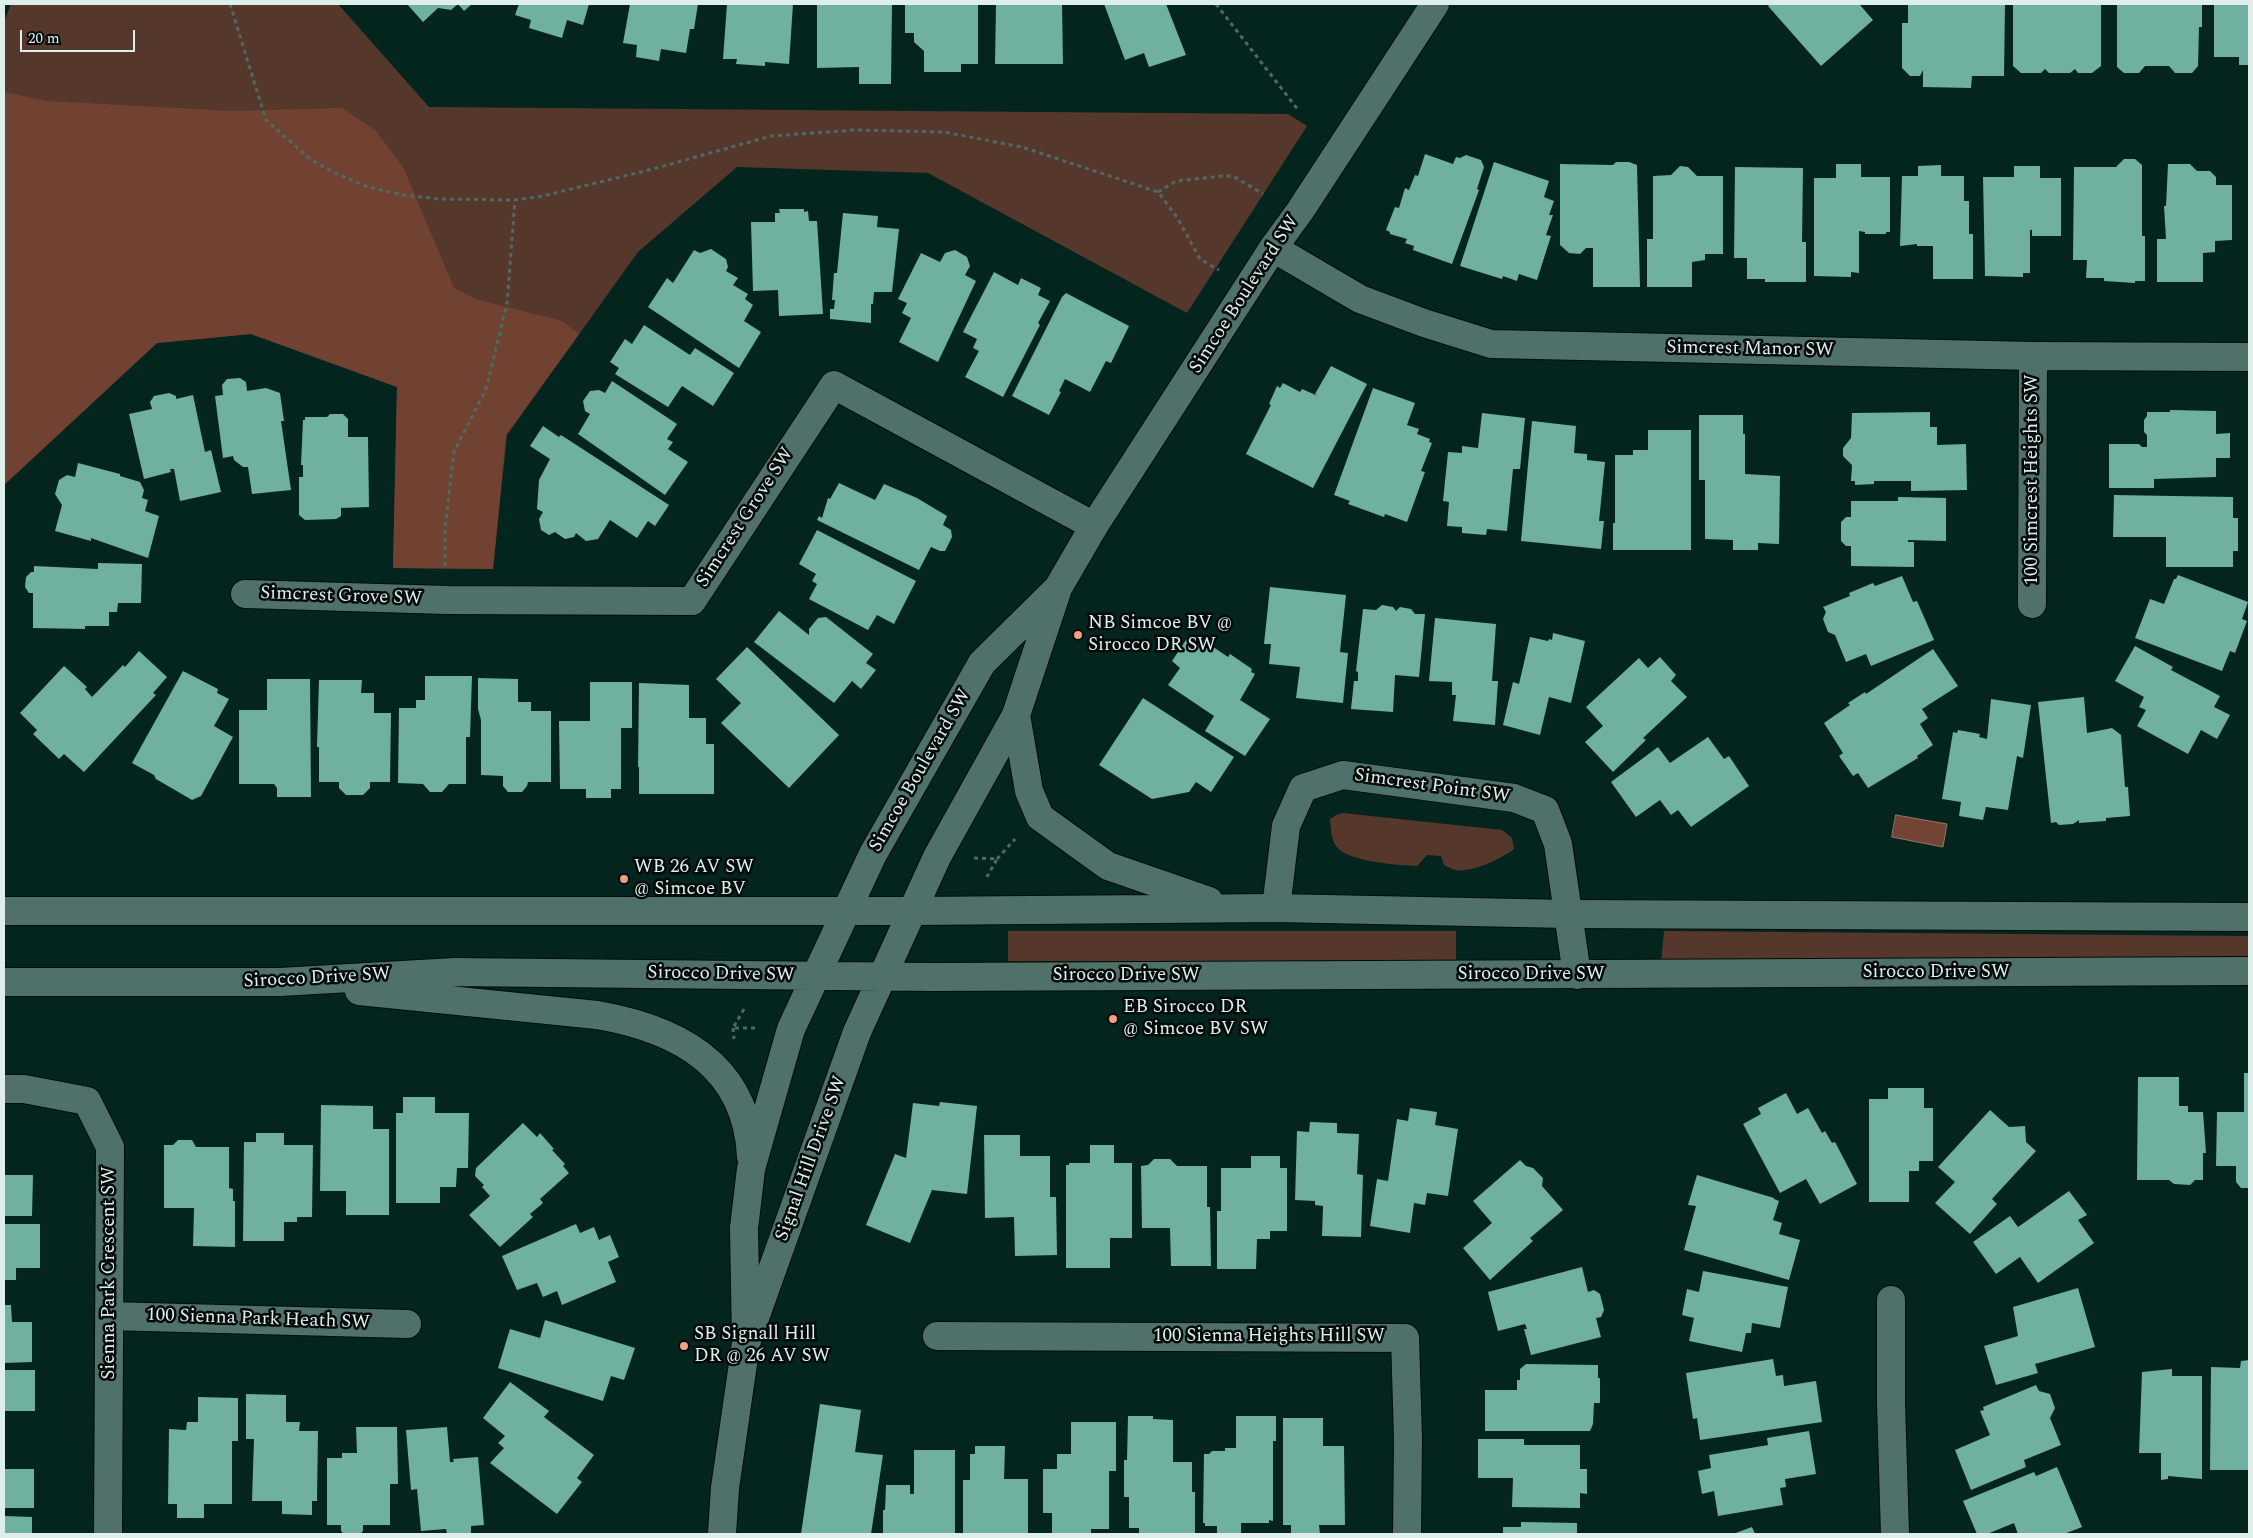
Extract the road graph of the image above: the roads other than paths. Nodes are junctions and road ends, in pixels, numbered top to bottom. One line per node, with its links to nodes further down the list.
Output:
1 (1435, 4): 2 (street, Simcoe Boulevard SW)
2 (1273, 248): 3 (street, Simcrest Manor SW); 5 (street, Simcoe Boulevard SW)
3 (2033, 356): 4 (street, Simcrest Manor SW); 8 (street, 100 Simcrest Heights SW)
4 (2249, 357)
5 (1094, 526): 6 (street, Simcoe Boulevard SW); 7 (street, Simcrest Grove SW)
6 (1058, 588): 9 (street, Simcoe Boulevard SW); 13 (street, Simcoe Boulevard SW)
7 (245, 594)
8 (2032, 604)
9 (1016, 715): 10 (street); 14 (street, Simcoe Boulevard SW)
10 (1229, 908): 11 (street); 14 (street)
11 (1276, 908): 15 (street); 15 (street, Simcrest Point SW)
12 (4, 911): 13 (street)
13 (846, 911): 14 (street); 19 (street, Simcoe Boulevard SW)
14 (912, 911): 20 (street, Simcoe Boulevard SW)
15 (1568, 914): 16 (street); 18 (street, Simcrest Point SW)
16 (2249, 917)
17 (2249, 971): 18 (street, Sirocco Drive SW)
18 (1577, 975): 20 (street, Sirocco Drive SW)
19 (816, 976): 20 (street, Sirocco Drive SW); 22 (street, Sirocco Drive SW); 24 (street, Signal Hill Drive SW)
20 (882, 976): 29 (street, Signal Hill Drive SW)
21 (4, 982): 22 (street, Sirocco Drive SW)
22 (280, 982): 24 (street)
23 (4, 1090): 26 (street, Sienna Park Crescent SW)
24 (751, 1169): 29 (street, Signal Hill Drive SW)
25 (1891, 1300): 33 (street)
26 (109, 1316): 27 (street, 100 Sienna Park Heath SW); 30 (street, Sienna Park Crescent SW)
27 (407, 1324)
28 (937, 1336): 32 (street, 100 Sienna Heights Hill SW)
29 (746, 1343): 31 (street, Signal Hill Drive SW)
30 (108, 1534)
31 (722, 1534)
32 (1407, 1534)
33 (1895, 1534)

